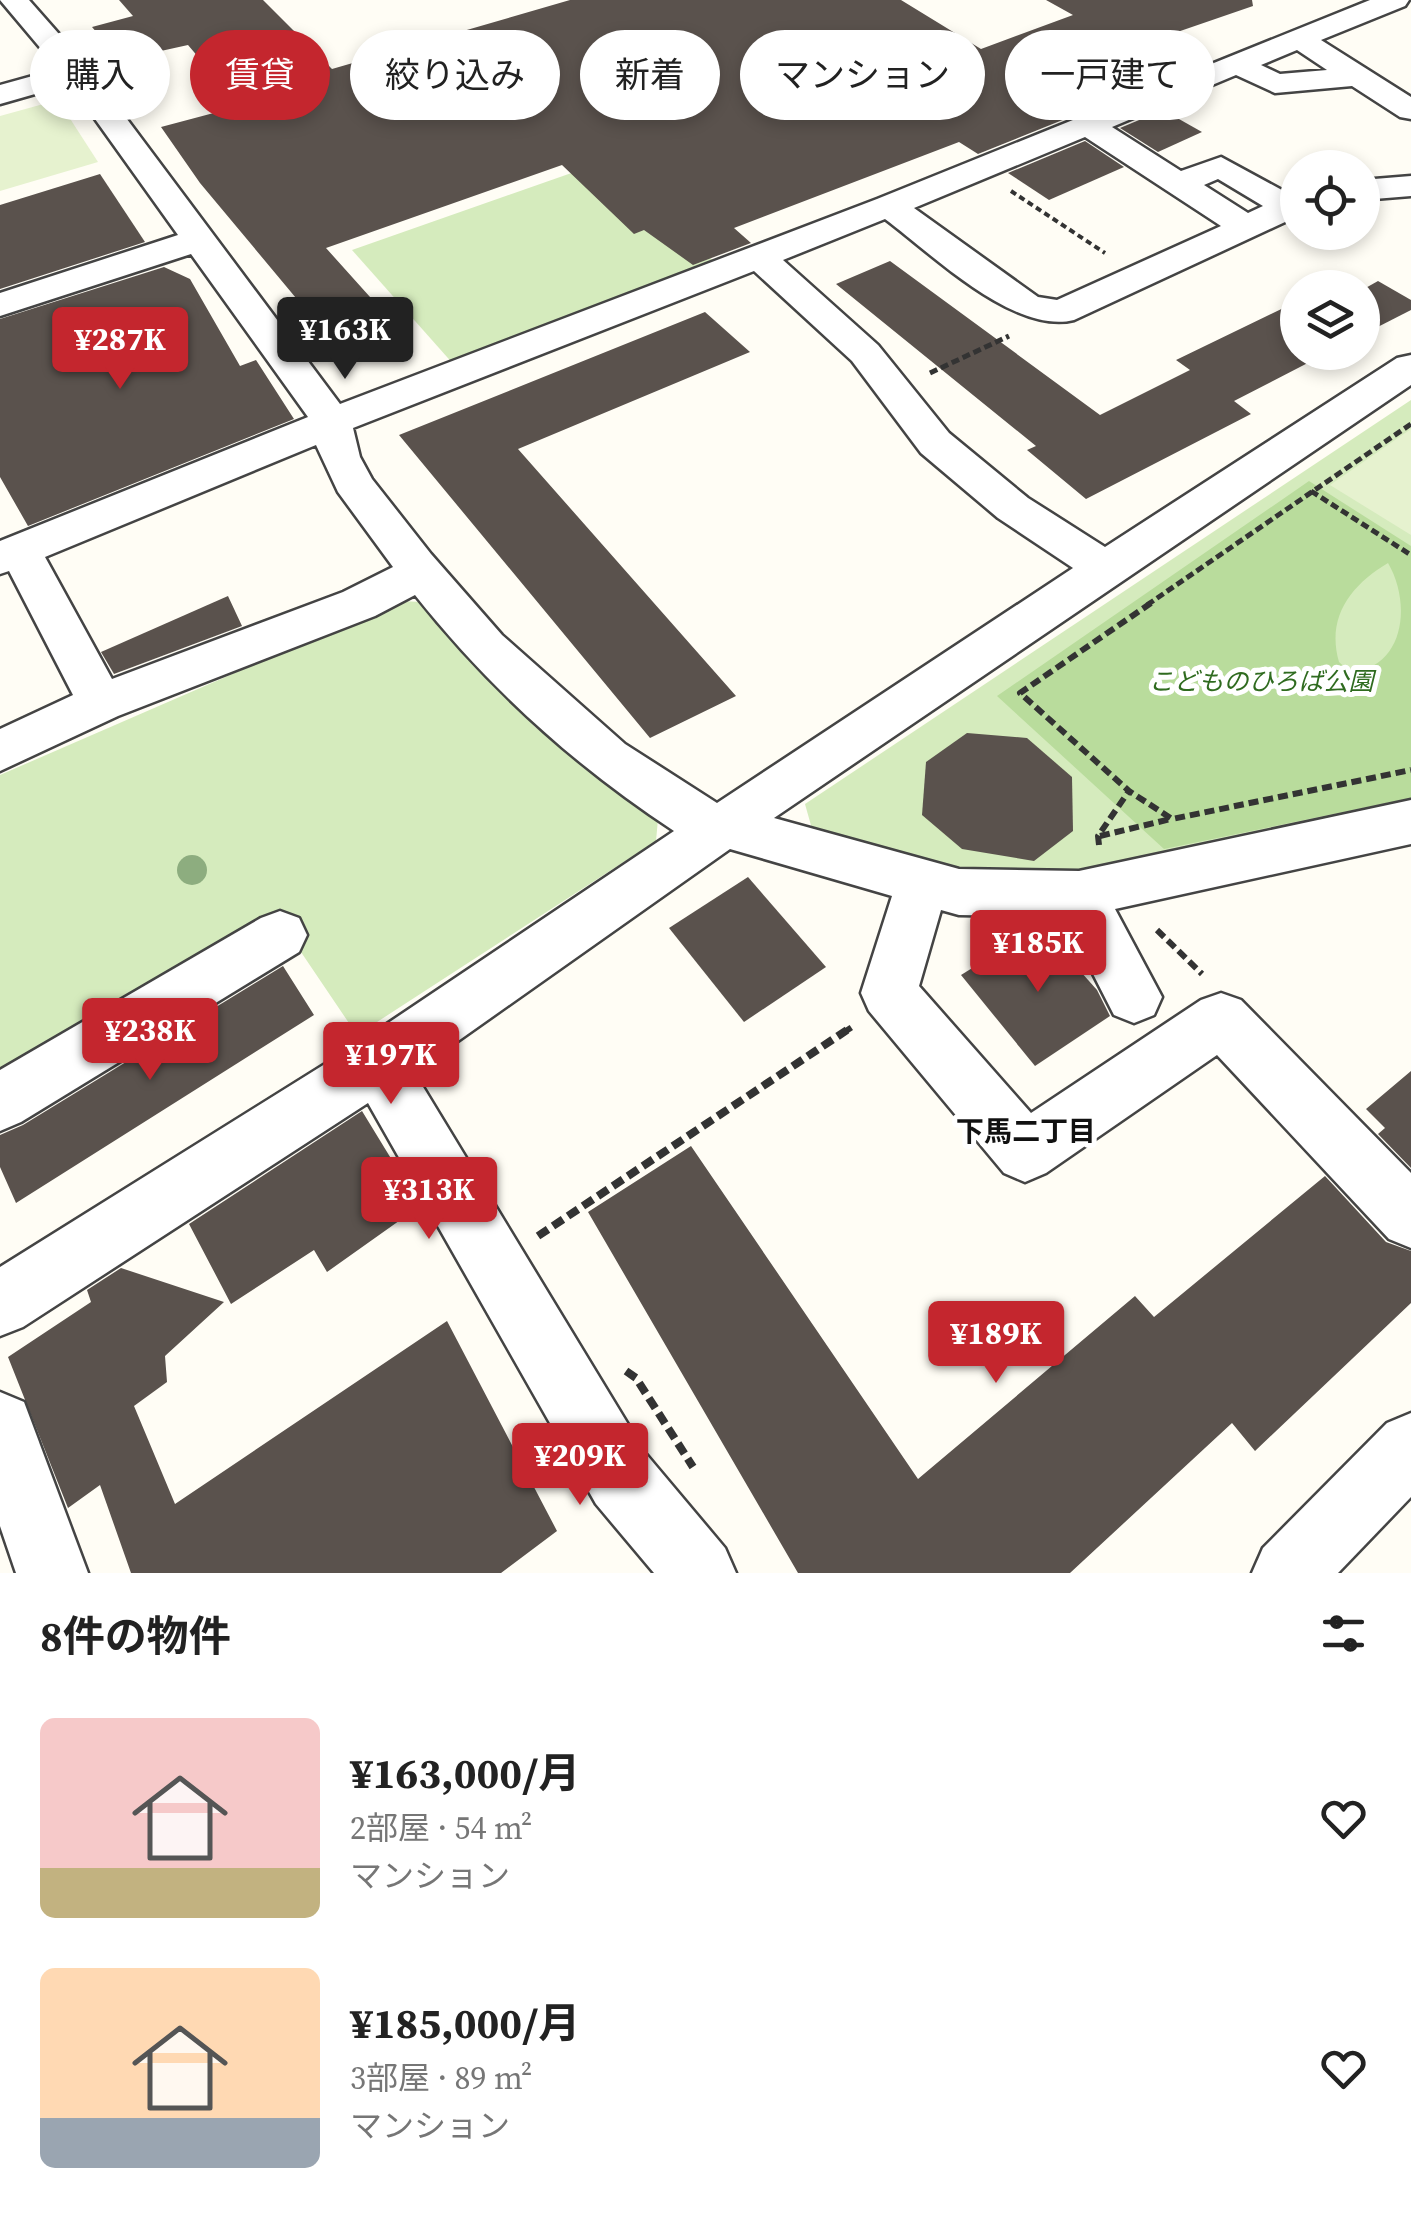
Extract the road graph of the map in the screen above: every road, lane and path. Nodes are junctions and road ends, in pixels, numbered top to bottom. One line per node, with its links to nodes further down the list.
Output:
1 (14, 0): 3 (street)
2 (1395, 0): 4 (street)
3 (40, 30)
4 (1299, 39): 5 (street); 6 (street)
5 (1237, 64): 6 (street); 11 (street)
6 (1357, 76): 9 (street)
7 (30, 86): 8 (street)
8 (0, 95)
9 (1411, 110)
10 (111, 120): 20 (street)
11 (1086, 124): 12 (street); 17 (street)
12 (1179, 183): 16 (street); 19 (street)
13 (1411, 186): 15 (street)
14 (1006, 188): 22 (path)
15 (1380, 189)
16 (1280, 199)
17 (889, 206): 21 (street); 24 (street)
18 (1280, 210): 19 (street)
19 (1244, 226): 22 (street)
20 (197, 240): 23 (street); 27 (street)
21 (759, 257): 27 (street); 32 (street)
22 (1139, 276): 24 (street)
23 (0, 305)
24 (1061, 312): 26 (path)
25 (1411, 367): 32 (street)
26 (928, 374)
27 (332, 422): 30 (street); 33 (street)
28 (1411, 424): 29 (path)
29 (1312, 492): 31 (path); 37 (path)
30 (10, 554): 34 (street)
31 (1411, 555)
32 (1106, 569): 40 (street)
33 (419, 573): 34 (street); 40 (street)
34 (102, 703): 35 (street)
35 (0, 751)
36 (1411, 770): 38 (path)
37 (1129, 791): 38 (path); 41 (path)
38 (1172, 819): 41 (path)
39 (1411, 822): 42 (street)
40 (724, 825): 43 (street); 48 (street)
41 (1098, 836): 42 (path)
42 (1102, 876): 43 (street); 45 (street); 47 (path)
43 (923, 882): 46 (street)
44 (280, 935): 49 (street)
45 (1134, 997)
46 (894, 999): 47 (street); 51 (path)
47 (1221, 1019): 50 (street)
48 (377, 1064): 51 (street); 52 (street)
49 (0, 1102)
50 (1411, 1217)
51 (495, 1264): 58 (street)
52 (0, 1304)
53 (622, 1368): 56 (path)
54 (0, 1426): 57 (street)
55 (1411, 1447): 59 (street)
56 (699, 1475)
57 (52, 1573)
58 (700, 1573)
59 (1288, 1573)

